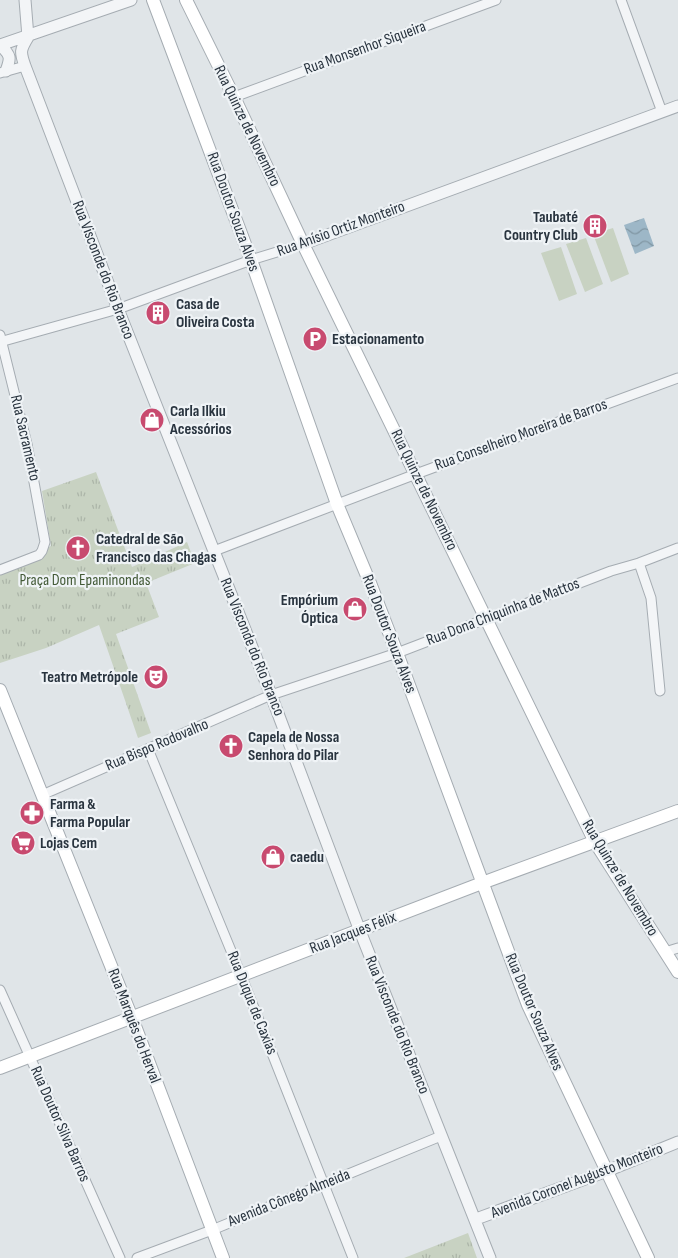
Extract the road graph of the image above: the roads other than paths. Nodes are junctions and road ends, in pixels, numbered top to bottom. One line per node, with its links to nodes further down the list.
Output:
1 (25, 0): 7 (street, Rua Visconde do Rio Branco)
2 (131, 0): 7 (street)
3 (153, 0): 15 (main road, Rua Doutor Souza Alves)
4 (186, 0): 11 (main road, Rua Quinze de Novembro)
5 (496, 0): 11 (street, Rua Monsenhor Siqueira)
6 (621, 0): 13 (street)
7 (28, 37): 8 (street); 9 (street, Rua Visconde do Rio Branco)
8 (0, 45): 10 (street)
9 (25, 66): 10 (street); 16 (street, Rua Visconde do Rio Branco)
10 (3, 72)
11 (234, 97): 14 (main road, Rua Quinze de Novembro)
12 (678, 106): 13 (street, Rua Anísio Ortiz Monteiro)
13 (662, 112): 14 (street, Rua Anísio Ortiz Monteiro)
14 (303, 244): 15 (street, Rua Anísio Ortiz Monteiro); 19 (main road, Rua Quinze de Novembro)
15 (251, 260): 16 (street, Rua Anísio Ortiz Monteiro); 20 (main road, Rua Doutor Souza Alves)
16 (118, 309): 17 (street, Rua Anísio Ortiz Monteiro); 22 (street, Rua Visconde do Rio Branco)
17 (1, 339): 24 (street, Rua Sacramento)
18 (678, 378): 19 (street, Rua Conselheiro Moreira de Barros)
19 (416, 474): 20 (street, Rua Conselheiro Moreira de Barros); 25 (main road, Rua Quinze de Novembro)
20 (337, 504): 22 (street, Rua Conselheiro Moreira de Barros); 26 (main road, Rua Doutor Souza Alves)
21 (678, 548): 23 (street, Rua Dona Chiquinha de Mattos)
22 (214, 551): 29 (street, Rua Visconde do Rio Branco)
23 (639, 563): 25 (street, Rua Dona Chiquinha de Mattos); 28 (street)
24 (0, 570)
25 (487, 619): 26 (street, Rua Dona Chiquinha de Mattos); 33 (main road, Rua Quinze de Novembro)
26 (397, 652): 29 (street, Rua Dona Chiquinha de Mattos); 34 (main road, Rua Doutor Souza Alves)
27 (0, 690): 31 (main road, Rua Marquês do Herval)
28 (660, 691)
29 (271, 695): 30 (street, Rua Bispo Rodovalho); 35 (street, Rua Visconde do Rio Branco)
30 (148, 749): 31 (street, Rua Bispo Rodovalho); 39 (street, Rua Duque de Caxias)
31 (42, 794): 41 (main road, Rua Marquês do Herval)
32 (678, 811): 33 (main road, Rua Jacques Félix)
33 (595, 842): 34 (main road, Rua Jacques Félix); 37 (main road, Rua Quinze de Novembro)
34 (482, 883): 35 (main road, Rua Jacques Félix); 46 (main road, Rua Doutor Souza Alves)
35 (360, 931): 39 (main road, Rua Jacques Félix); 44 (street, Rua Visconde do Rio Branco)
36 (678, 948): 37 (street)
37 (665, 952): 38 (main road, Rua Quinze de Novembro)
38 (678, 972)
39 (241, 975): 41 (main road, Rua Jacques Félix); 47 (street, Rua Duque de Caxias)
40 (0, 990): 42 (street, Rua Doutor Silva Barros)
41 (132, 1018): 42 (main road, Rua Jacques Félix); 49 (main road, Rua Marquês do Herval)
42 (30, 1058): 43 (main road, Rua Jacques Félix); 50 (street, Rua Doutor Silva Barros)
43 (0, 1068)
44 (441, 1136): 47 (street, Avenida Cônego Almeida); 48 (street, Rua Visconde do Rio Branco)
45 (678, 1142): 46 (street, Avenida Coronel Augusto Monteiro)
46 (607, 1172): 48 (street, Avenida Coronel Augusto Monteiro); 55 (main road, Rua Doutor Souza Alves)
47 (324, 1184): 49 (street, Avenida Cônego Almeida); 53 (street, Rua Duque de Caxias)
48 (476, 1219): 54 (street, Rua Visconde do Rio Branco)
49 (212, 1230): 51 (street, Avenida Cônego Almeida); 52 (main road, Rua Marquês do Herval)
50 (120, 1258)
51 (137, 1258)
52 (223, 1258)
53 (353, 1258)
54 (490, 1258)
55 (648, 1258)

